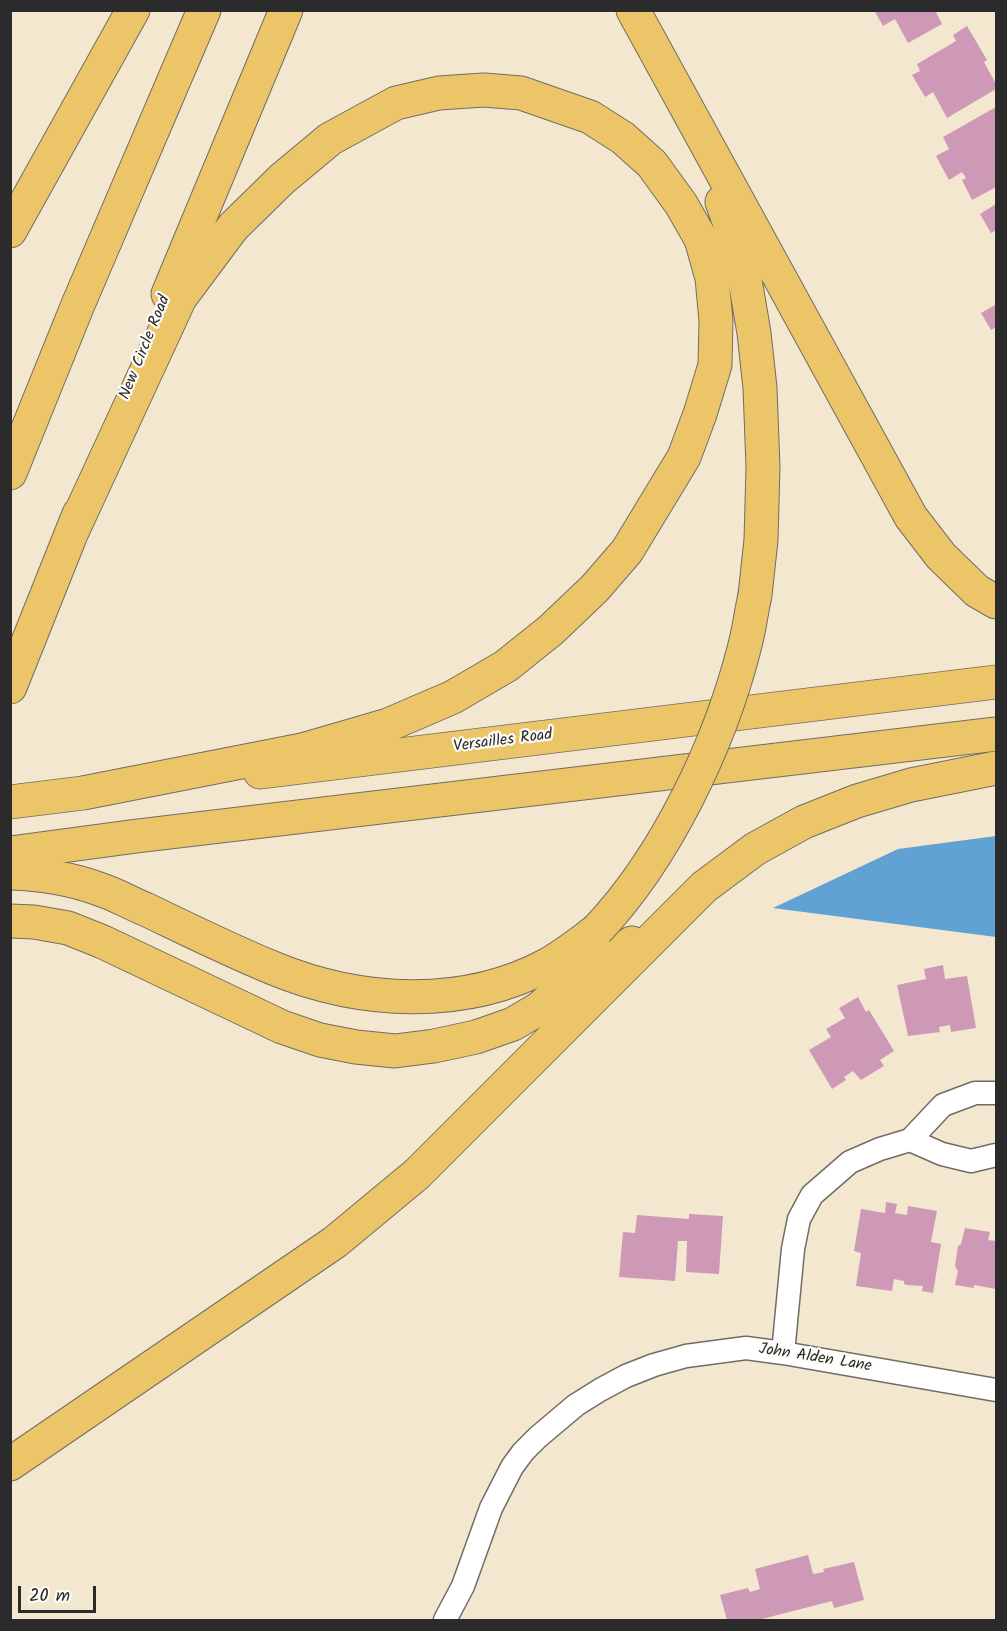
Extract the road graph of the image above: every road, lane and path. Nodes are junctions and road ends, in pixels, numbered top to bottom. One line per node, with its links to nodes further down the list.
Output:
1 (133, 10): 6 (main road)
2 (204, 10): 7 (main road)
3 (286, 10): 8 (main road, New Circle Road)
4 (633, 10): 5 (main road)
5 (691, 115): 9 (main road); 17 (main road, bridge)
6 (10, 231)
7 (10, 473)
8 (71, 534): 11 (main road, New Circle Road); 14 (main road)
9 (996, 602)
10 (996, 682): 14 (main road, Versailles Road)
11 (10, 687)
12 (996, 734): 16 (main road)
13 (996, 768): 19 (main road)
14 (83, 793): 15 (main road, Versailles Road)
15 (10, 802)
16 (10, 853)
17 (10, 873)
18 (10, 921): 19 (main road)
19 (665, 924): 25 (main road)
20 (996, 1093): 21 (street)
21 (910, 1140): 22 (street); 23 (street)
22 (996, 1155)
23 (783, 1353): 24 (street, John Alden Lane); 26 (street, John Alden Lane)
24 (996, 1390)
25 (10, 1464)
26 (445, 1620)

